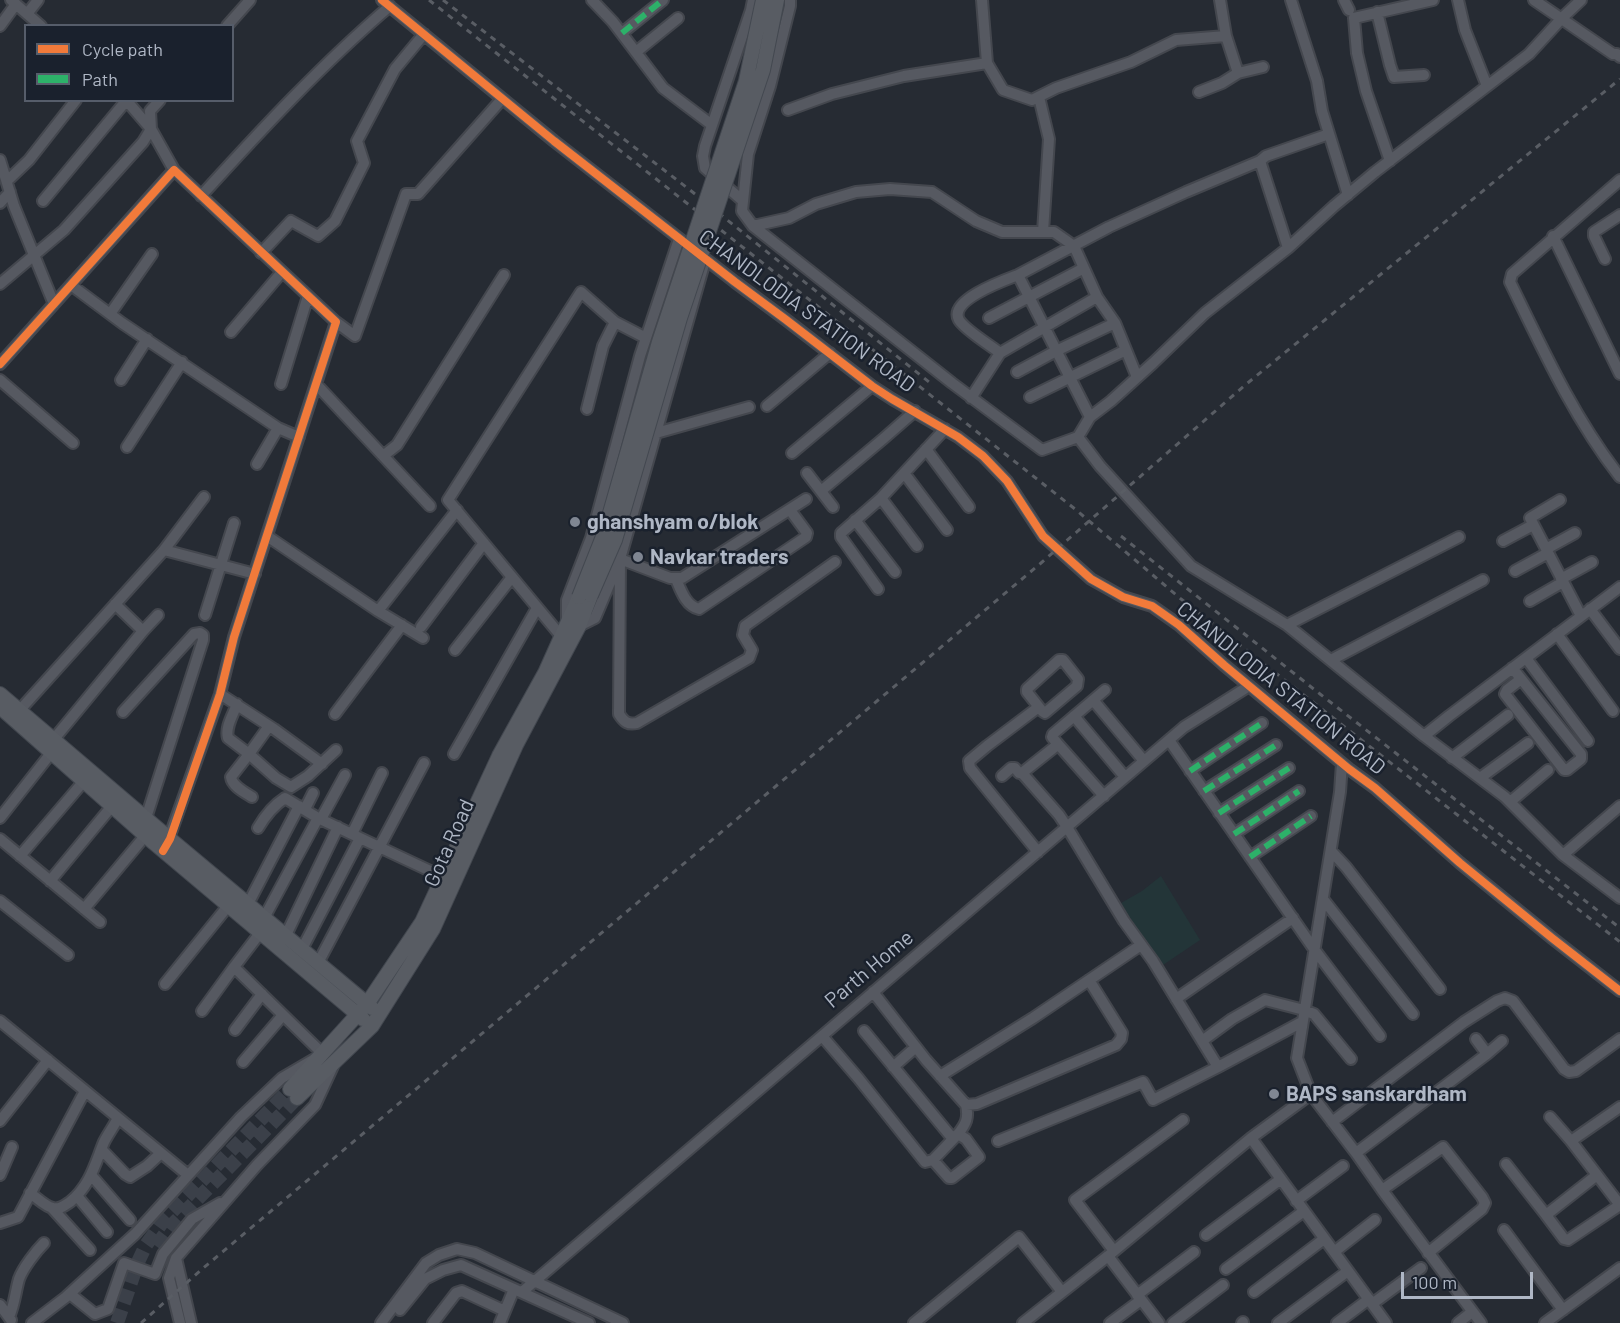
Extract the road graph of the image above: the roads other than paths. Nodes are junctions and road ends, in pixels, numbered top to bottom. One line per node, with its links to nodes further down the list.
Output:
1 (38, 0): 20 (street)
2 (250, 0): 24 (street)
3 (592, 0): 26 (street)
4 (663, 0): 26 (street)
5 (753, 0): 45 (street)
6 (763, 0): 162 (main road, bridge)
7 (777, 0): 162 (main road, bridge)
8 (790, 0): 57 (street)
9 (982, 0): 31 (street)
10 (1220, 0): 28 (street)
11 (1291, 0): 47 (street)
12 (1377, 0): 19 (street)
13 (1434, 0): 19 (street)
14 (1458, 0): 36 (street)
15 (1534, 0): 22 (street)
16 (1581, 0): 22 (street)
17 (13, 2): 20 (street); 25 (street)
18 (386, 3): 27 (street, CHANDLODIA STATION ROAD); 55 (street)
19 (1378, 12): 35 (street); 50 (street)
20 (27, 14): 23 (street)
21 (678, 18): 29 (street)
22 (1562, 18): 30 (street); 36 (street)
23 (39, 24)
24 (229, 24)
25 (0, 26)
26 (622, 33): 29 (street)
27 (424, 34): 39 (street, CHANDLODIA STATION ROAD); 66 (street)
28 (1226, 36): 34 (street); 38 (street)
29 (636, 52): 45 (street)
30 (1616, 56): 32 (street)
31 (987, 63): 38 (street); 44 (street)
32 (1620, 64)
33 (1263, 67): 34 (street)
34 (1238, 73): 37 (street)
35 (1424, 75)
36 (1487, 86): 50 (street)
37 (1199, 92)
38 (1039, 96): 61 (street)
39 (502, 99): 63 (street, CHANDLODIA STATION ROAD); 83 (street)
40 (74, 102): 53 (street)
41 (125, 102): 56 (street)
42 (127, 102): 46 (street)
43 (158, 102): 46 (street)
44 (789, 110)
45 (712, 125): 57 (street)
46 (151, 129): 51 (street); 68 (street)
47 (1329, 134): 49 (street); 54 (street)
48 (0, 160): 53 (street)
49 (1260, 161): 64 (street); 65 (street)
50 (1390, 161): 54 (street)
51 (174, 170): 55 (street); 76 (street)
52 (1620, 180): 62 (street)
53 (8, 187): 58 (street); 68 (street)
54 (1348, 195): 65 (street)
55 (201, 196): 66 (street)
56 (43, 201)
57 (743, 201): 60 (street)
58 (0, 203)
59 (1618, 220): 69 (street)
60 (753, 226): 61 (street); 106 (street)
61 (1043, 232): 64 (street)
62 (1553, 236): 97 (street); 126 (street)
63 (679, 239): 70 (street, CHANDLODIA STATION ROAD); 88 (street)
64 (1074, 246): 71 (street); 74 (street)
65 (1288, 248): 98 (street)
66 (261, 253): 72 (street)
67 (152, 254): 81 (street)
68 (34, 255): 75 (street); 80 (street)
69 (1605, 259)
70 (706, 260): 92 (street, CHANDLODIA STATION ROAD); 115 (street)
71 (1084, 268): 78 (street); 79 (street)
72 (282, 272): 77 (street); 87 (street)
73 (504, 275): 122 (street)
74 (1018, 275): 78 (street); 93 (street)
75 (0, 284)
76 (71, 285): 80 (street); 81 (street)
77 (308, 296): 83 (street); 102 (street)
78 (1029, 296): 82 (street); 86 (street)
79 (1097, 297): 85 (street); 86 (street)
80 (54, 304): 95 (street)
81 (110, 314): 89 (street)
82 (990, 318)
83 (336, 322): 103 (street)
84 (615, 322): 88 (street); 109 (street); 135 (street)
85 (1114, 323): 90 (street); 91 (street)
86 (1044, 327): 91 (street); 93 (street)
87 (231, 332)
88 (646, 338): 112 (street)
89 (147, 339): 94 (street); 101 (street)
90 (1126, 350): 98 (street); 99 (street)
91 (1056, 351): 96 (street); 99 (street)
92 (830, 353): 104 (street, CHANDLODIA STATION ROAD); 107 (street)
93 (1000, 353): 106 (street)
94 (182, 362): 113 (street); 119 (street)
95 (0, 363)
96 (1017, 372)
97 (1620, 374)
98 (1137, 377): 111 (street)
99 (1070, 378): 105 (street); 111 (street)
100 (0, 380): 118 (street)
101 (121, 380)
102 (280, 384)
103 (316, 384): 116 (street); 122 (street)
104 (872, 386): 110 (street, CHANDLODIA STATION ROAD); 121 (street)
105 (1030, 397)
106 (971, 398): 117 (street)
107 (767, 406)
108 (749, 407): 115 (street)
109 (587, 409)
110 (915, 411): 114 (street, CHANDLODIA STATION ROAD); 127 (street)
111 (1090, 417): 117 (street)
112 (621, 422): 115 (street); 173 (street)
113 (278, 428): 116 (street); 123 (street)
114 (945, 429): 120 (street); 182 (street, CHANDLODIA STATION ROAD)
115 (656, 433): 149 (street)
116 (299, 437): 142 (street)
117 (1078, 437): 172 (street)
118 (73, 443)
119 (127, 447)
120 (926, 449): 125 (street); 134 (street)
121 (792, 453)
122 (383, 456): 132 (street)
123 (257, 464)
124 (807, 473): 127 (street)
125 (904, 473): 129 (street); 140 (street)
126 (1620, 477)
127 (821, 490): 133 (street)
128 (204, 497): 147 (street)
129 (881, 498): 137 (street); 146 (street)
130 (806, 499): 136 (street)
131 (1560, 500): 139 (street)
132 (430, 506)
133 (833, 507)
134 (969, 507)
135 (457, 510): 145 (street); 167 (street)
136 (790, 510): 157 (street); 157 (street)
137 (855, 520): 154 (street); 161 (street)
138 (234, 523): 152 (street)
139 (1533, 525): 144 (street); 148 (street)
140 (947, 530)
141 (1575, 533): 148 (street)
142 (267, 536): 155 (street); 167 (street)
143 (1459, 537): 172 (street)
144 (1503, 541)
145 (484, 543): 156 (street); 171 (street)
146 (917, 546)
147 (164, 550): 152 (street); 164 (street)
148 (1547, 551): 153 (street); 159 (street)
149 (620, 558): 150 (street); 157 (street); 173 (street)
150 (835, 562)
151 (1592, 562): 159 (street)
152 (221, 565): 155 (street); 169 (street)
153 (1515, 571)
154 (895, 572)
155 (255, 574): 184 (street)
156 (512, 577): 165 (street); 177 (street)
157 (676, 579)
158 (1483, 580): 179 (street)
159 (1562, 580): 163 (street); 170 (street)
160 (1620, 587): 166 (street)
161 (878, 589)
162 (585, 596): 173 (main road)
163 (1530, 601)
164 (115, 604): 174 (street); 191 (street)
165 (537, 608): 173 (street); 209 (street)
166 (1590, 609): 170 (street); 176 (street)
167 (378, 611): 171 (street)
168 (158, 615): 174 (street)
169 (205, 615)
170 (1581, 616): 175 (street)
171 (402, 625): 194 (street)
172 (1287, 625): 179 (street)
173 (569, 629): 253 (main road, Gota Road); 282 (main road, Gota Road)
174 (143, 631): 205 (street)
175 (1557, 634): 178 (street); 192 (street)
176 (1620, 649)
177 (455, 650)
178 (1526, 658): 180 (street); 202 (street)
179 (1330, 660): 200 (street)
180 (1512, 668): 181 (street); 200 (street)
181 (1521, 680): 181 (street)
182 (1249, 686): 201 (street, Parth Home); 213 (street, CHANDLODIA STATION ROAD)
183 (1105, 690): 186 (street)
184 (220, 693): 187 (street); 246 (street)
185 (0, 694): 191 (main road)
186 (1093, 700): 196 (street); 211 (street)
187 (237, 704): 198 (street); 208 (street)
188 (0, 707): 205 (main road)
189 (1036, 709): 249 (street)
190 (1049, 710): 190 (street); 199 (street)
191 (19, 711): 205 (main road)
192 (1613, 711)
193 (123, 712): 237 (street)
194 (335, 714)
195 (1508, 715): 210 (street)
196 (1074, 716): 199 (street); 222 (street)
197 (1262, 723): 217 (street)
198 (269, 726): 208 (street); 214 (street)
199 (1062, 726): 203 (street)
200 (1424, 736): 210 (street)
201 (1169, 740): 211 (street, Parth Home); 217 (street)
202 (1588, 741)
203 (1057, 742): 219 (street); 228 (street)
204 (1528, 743): 223 (street)
205 (55, 745): 224 (main road); 236 (street); 237 (main road)
206 (1276, 745): 225 (street)
207 (336, 750): 214 (street)
208 (249, 754): 214 (street); 229 (street)
209 (454, 754)
210 (1452, 758): 223 (street)
211 (1144, 761): 222 (street, Parth Home)
212 (424, 763): 247 (street)
213 (1342, 763): 248 (street); 275 (street, CHANDLODIA STATION ROAD)
214 (322, 764)
215 (1289, 768): 234 (street)
216 (1548, 770): 230 (street)
217 (1190, 771): 225 (street)
218 (382, 772): 244 (street)
219 (1022, 773): 221 (street); 240 (street)
220 (345, 775): 238 (street)
221 (1002, 776)
222 (1125, 777): 228 (street, Parth Home)
223 (1480, 778): 230 (street)
224 (84, 781): 231 (main road); 251 (street)
225 (1204, 791): 234 (street)
226 (1299, 791): 242 (street)
227 (313, 793): 233 (street)
228 (1104, 796): 240 (street, Parth Home)
229 (252, 797)
230 (1510, 802): 250 (street)
231 (112, 806): 243 (main road); 254 (street)
232 (1620, 806): 250 (street)
233 (302, 808): 238 (street); 241 (street); 258 (street)
234 (1219, 813): 242 (street)
235 (1311, 816): 252 (street)
236 (0, 818)
237 (146, 818): 246 (main road)
238 (320, 818): 239 (street); 261 (street)
239 (338, 827): 244 (street); 265 (street)
240 (1067, 827): 249 (street, Parth Home); 266 (street)
241 (258, 828)
242 (1234, 834): 252 (street)
243 (145, 836): 246 (main road); 260 (street)
244 (356, 836): 247 (street); 267 (street)
245 (0, 839): 251 (street)
246 (166, 845): 258 (main road); 259 (main road)
247 (379, 847): 253 (street); 270 (street)
248 (1331, 851): 256 (street); 274 (street)
249 (1038, 852): 276 (street, Parth Home)
250 (1563, 855): 255 (street)
251 (20, 856): 254 (street)
252 (1250, 856): 262 (street)
253 (443, 877): 279 (main road, Gota Road)
254 (50, 880): 260 (street)
255 (1620, 898)
256 (1323, 899): 268 (street); 283 (street)
257 (0, 901): 269 (street)
258 (248, 904): 261 (main road)
259 (228, 906): 264 (main road); 273 (street)
260 (84, 909): 263 (street)
261 (264, 918): 265 (main road)
262 (1293, 918): 268 (street); 278 (street)
263 (100, 922)
264 (260, 933): 271 (street); 285 (main road)
265 (286, 935): 267 (main road)
266 (1141, 945): 272 (street); 278 (street)
267 (302, 949): 270 (main road)
268 (1314, 949): 280 (street); 292 (street)
269 (68, 955)
270 (318, 963): 279 (main road)
271 (234, 967): 277 (street); 281 (street)
272 (1089, 980): 306 (street); 309 (street)
273 (165, 984)
274 (1440, 989)
275 (1620, 991)
276 (873, 992): 291 (street, Parth Home); 297 (street)
277 (262, 994): 284 (street); 289 (street)
278 (1176, 999): 295 (street)
279 (367, 1004): 282 (main road); 285 (main road, Gota Road)
280 (1304, 1010): 287 (street); 295 (street); 300 (street)
281 (202, 1011)
282 (380, 1014): 288 (main road, Gota Road)
283 (1413, 1014)
284 (283, 1015): 298 (street); 302 (street)
285 (357, 1015): 288 (main road); 298 (main road, Gota Road)
286 (0, 1021): 301 (street)
287 (1302, 1022): 305 (street); 308 (street)
288 (372, 1026): 303 (main road, Gota Road)
289 (235, 1030)
290 (864, 1031): 304 (street)
291 (822, 1036): 324 (street); 359 (street, Parth Home)
292 (1380, 1036)
293 (1476, 1039): 299 (street)
294 (1620, 1039): 315 (street)
295 (1202, 1041): 305 (street)
296 (1502, 1041): 299 (street)
297 (916, 1047): 304 (street); 306 (street)
298 (323, 1054): 303 (main road, Gota Road); 329 (street)
299 (1487, 1054): 323 (street)
300 (1351, 1059)
301 (48, 1060): 307 (street); 314 (street)
302 (243, 1062)
303 (335, 1063): 335 (street)
304 (893, 1067): 316 (street)
305 (1218, 1067): 318 (street)
306 (940, 1076): 309 (street)
307 (85, 1091): 312 (street); 333 (street)
308 (1311, 1094): 315 (street); 317 (street)
309 (966, 1105): 316 (street)
310 (1620, 1107): 319 (street)
311 (1550, 1117): 319 (street)
312 (118, 1118): 321 (street); 322 (street)
313 (1183, 1120): 353 (street)
314 (0, 1121)
315 (1332, 1122): 323 (street)
316 (956, 1137): 324 (street); 324 (street)
317 (1251, 1138): 331 (street); 353 (street)
318 (998, 1141)
319 (1571, 1141): 330 (street)
320 (12, 1146): 327 (street)
321 (102, 1150): 322 (street); 328 (street)
322 (161, 1153): 329 (street)
323 (1356, 1153): 332 (street)
324 (933, 1160)
325 (1506, 1164): 340 (street)
326 (1343, 1166): 336 (street)
327 (0, 1175)
328 (91, 1175): 334 (street); 341 (street)
329 (188, 1175): 364 (street)
330 (1597, 1175): 337 (street); 340 (street)
331 (1281, 1179): 336 (street); 346 (street)
332 (1382, 1190): 352 (street); 352 (street)
333 (30, 1193): 338 (street); 343 (street)
334 (77, 1196): 338 (street); 345 (street)
335 (227, 1200): 354 (street); 364 (street)
336 (1296, 1201): 339 (street)
337 (1620, 1205): 340 (street)
338 (52, 1208): 349 (street)
339 (1304, 1211): 347 (street); 357 (street)
340 (1546, 1215)
341 (130, 1220)
342 (1375, 1220): 351 (street)
343 (0, 1223)
344 (1504, 1230): 368 (street)
345 (107, 1232)
346 (1206, 1235)
347 (1324, 1239): 351 (street); 363 (street)
348 (44, 1243): 371 (street)
349 (90, 1250)
350 (1194, 1252): 365 (street)
351 (1334, 1252): 358 (street)
352 (1428, 1253): 370 (street)
353 (1111, 1254): 362 (street); 365 (street)
354 (176, 1258): 373 (street); 374 (street)
355 (1421, 1268): 366 (street)
356 (1620, 1268): 368 (street)
357 (1227, 1269)
358 (1348, 1271): 366 (street); 386 (street)
359 (534, 1281): 361 (street, Parth Home); 375 (street); 380 (street)
360 (1223, 1284): 385 (street)
361 (518, 1290): 369 (street); 376 (street); 379 (street)
362 (1062, 1292): 381 (street); 382 (street)
363 (1254, 1292)
364 (70, 1294): 372 (street)
365 (1139, 1297): 383 (street); 384 (street)
366 (1370, 1302): 387 (street); 388 (street)
367 (0, 1305): 371 (street)
368 (1563, 1310): 390 (street)
369 (505, 1311): 377 (street); 378 (street)
370 (1475, 1319): 389 (street)
371 (11, 1320)
372 (32, 1323)
373 (180, 1323)
374 (191, 1323)
375 (381, 1323)
376 (388, 1323)
377 (433, 1323)
378 (500, 1323)
379 (589, 1323)
380 (623, 1323)
381 (914, 1323)
382 (1023, 1323)
383 (1110, 1323)
384 (1159, 1323)
385 (1173, 1323)
386 (1278, 1323)
387 (1337, 1323)
388 (1386, 1323)
389 (1458, 1323)
390 (1545, 1323)

